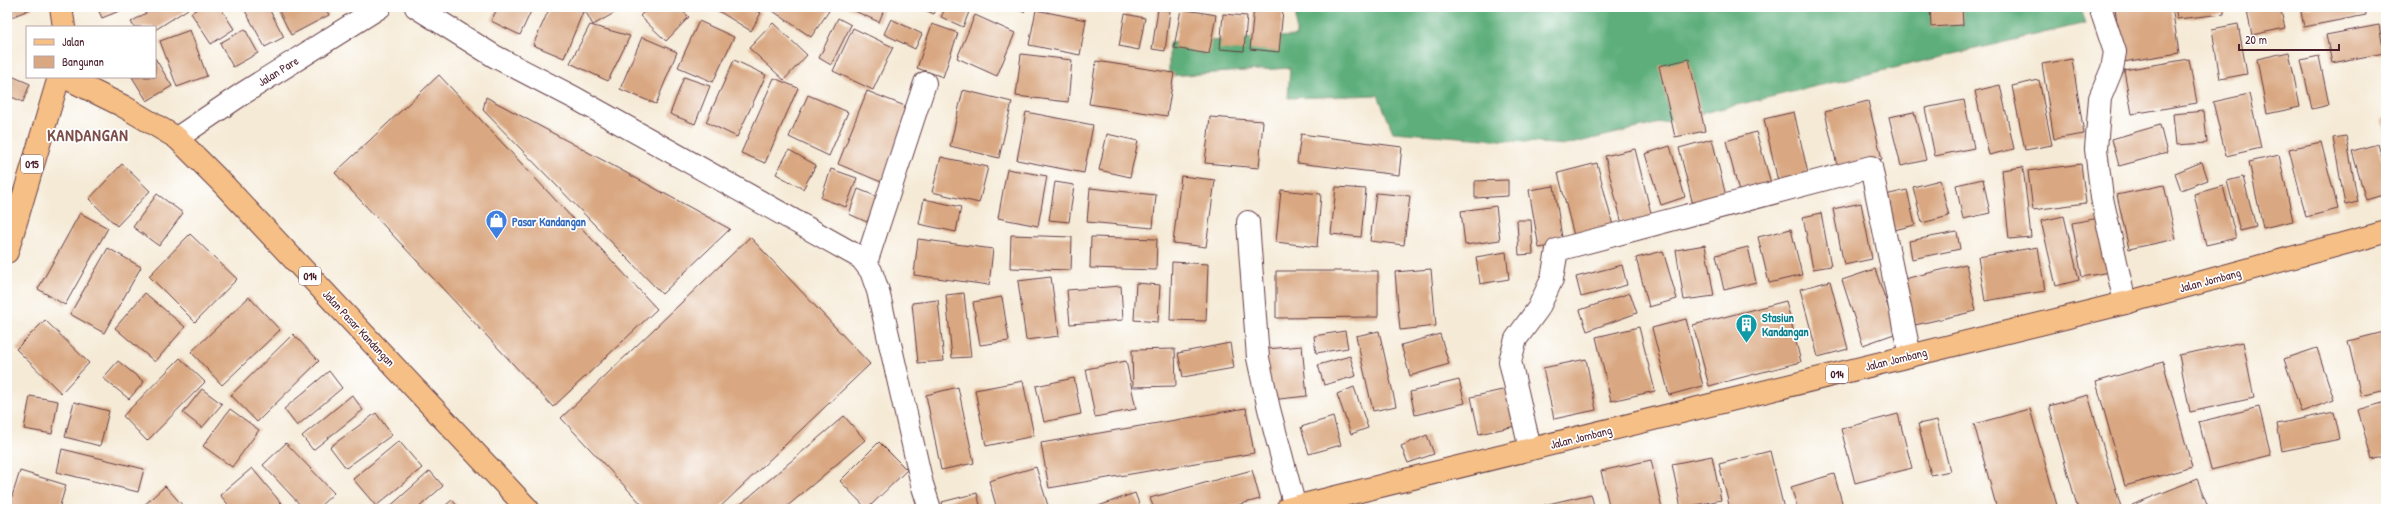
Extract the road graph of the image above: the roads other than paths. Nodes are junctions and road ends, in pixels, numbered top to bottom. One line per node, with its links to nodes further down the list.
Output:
1 (60, 7): 5 (main road)
2 (380, 7): 9 (street, Jalan Pare)
3 (416, 7): 13 (street)
4 (2100, 7): 14 (street)
5 (64, 26)
6 (59, 78): 12 (main road, 015)
7 (66, 78): 9 (main road, Jalan Pasar Kandangan / 014)
8 (925, 83): 13 (street)
9 (177, 138): 18 (main road, Jalan Pasar Kandangan / 014)
10 (1248, 222): 17 (street)
11 (2386, 232): 14 (main road, Jalan Jombang / 014)
12 (7, 252)
13 (866, 263): 19 (street)
14 (2125, 303): 15 (main road, Jalan Jombang / 014)
15 (1910, 356): 16 (main road, Jalan Jombang / 014); 16 (street)
16 (1530, 449): 17 (main road, Jalan Jombang / 014)
17 (1291, 508)
18 (528, 509)
19 (930, 509)

